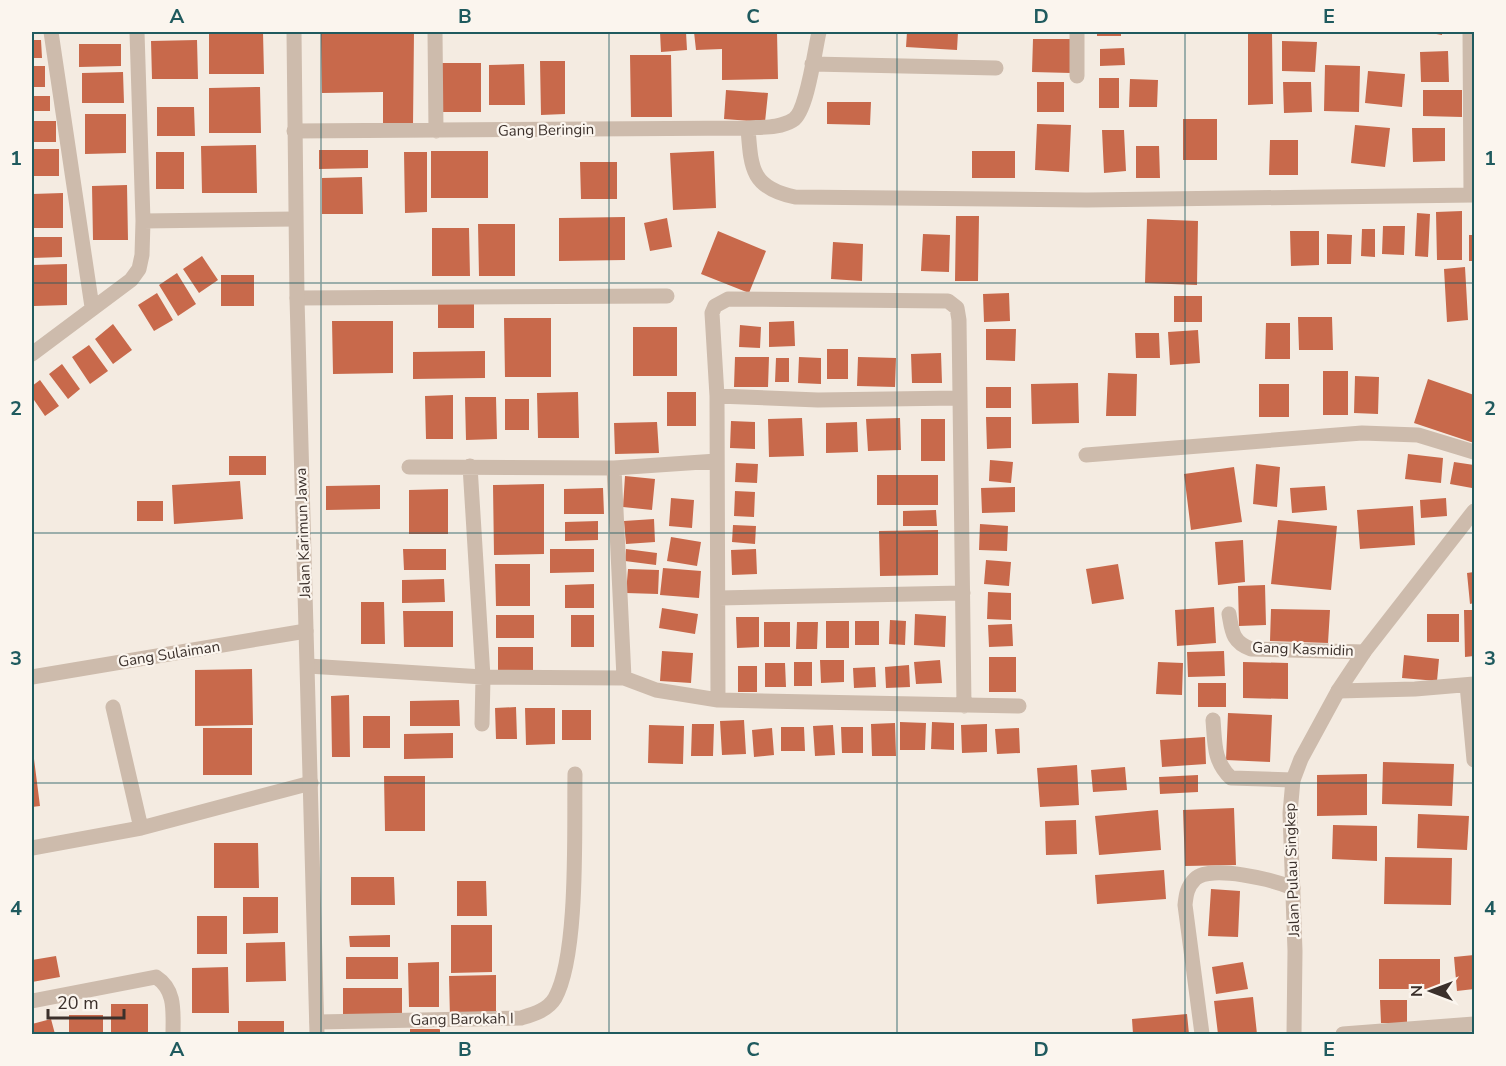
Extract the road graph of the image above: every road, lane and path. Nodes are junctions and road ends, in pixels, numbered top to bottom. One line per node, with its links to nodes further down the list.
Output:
1 (51, 32): 19 (street)
2 (137, 32): 16 (street)
3 (294, 32): 12 (street, Jalan Karimun Jawa)
4 (435, 32): 13 (street)
5 (819, 32): 8 (street)
6 (1077, 32): 10 (street)
7 (1470, 32): 14 (street)
8 (812, 64): 9 (street); 11 (street, Gang Beringin)
9 (996, 68)
10 (1077, 76)
11 (748, 128): 13 (street, Gang Beringin); 14 (street)
12 (294, 131): 13 (street, Gang Beringin); 15 (street, Jalan Karimun Jawa)
13 (436, 131)
14 (1473, 195)
15 (295, 219): 16 (street); 18 (street, Jalan Karimun Jawa)
16 (143, 221): 19 (street)
17 (667, 296): 18 (street)
18 (297, 298): 33 (street, Jalan Karimun Jawa)
19 (92, 307): 20 (street)
20 (32, 354)
21 (717, 396): 22 (street); 22 (street); 25 (street)
22 (958, 398): 30 (street)
23 (1474, 452): 24 (street)
24 (1086, 455)
25 (717, 461): 28 (street); 31 (street)
26 (470, 466): 27 (street); 28 (street); 37 (street)
27 (409, 467)
28 (614, 468): 38 (street)
29 (1474, 511): 34 (street, Jalan Pulau Singkep)
30 (963, 593): 31 (street); 43 (street)
31 (719, 598): 41 (street)
32 (1229, 614): 34 (street, Gang Kasmidin)
33 (306, 631): 35 (street, Jalan Karimun Jawa); 36 (street, Gang Sulaiman)
34 (1364, 652): 40 (street, Jalan Pulau Singkep)
35 (308, 666): 37 (street); 50 (street, Jalan Karimun Jawa)
36 (32, 677)
37 (483, 677): 38 (street); 46 (street)
38 (624, 678): 41 (street)
39 (1471, 685): 40 (street); 47 (street)
40 (1338, 691): 49 (street, Jalan Pulau Singkep)
41 (718, 700): 43 (street)
42 (1018, 705): 43 (street)
43 (964, 706)
44 (113, 707): 51 (street)
45 (1213, 720): 49 (street)
46 (482, 724)
47 (1474, 760)
48 (575, 774): 56 (street, Gang Barokah I)
49 (1293, 780): 53 (street, Jalan Pulau Singkep)
50 (311, 783): 51 (street); 56 (street, Jalan Karimun Jawa)
51 (141, 828): 52 (street)
52 (32, 848)
53 (1293, 888): 58 (street); 59 (street, Jalan Pulau Singkep)
54 (32, 1001): 57 (street)
55 (1474, 1024): 60 (street)
56 (317, 1028)
57 (173, 1035)
58 (1202, 1035)
59 (1294, 1035)
60 (1343, 1035)

